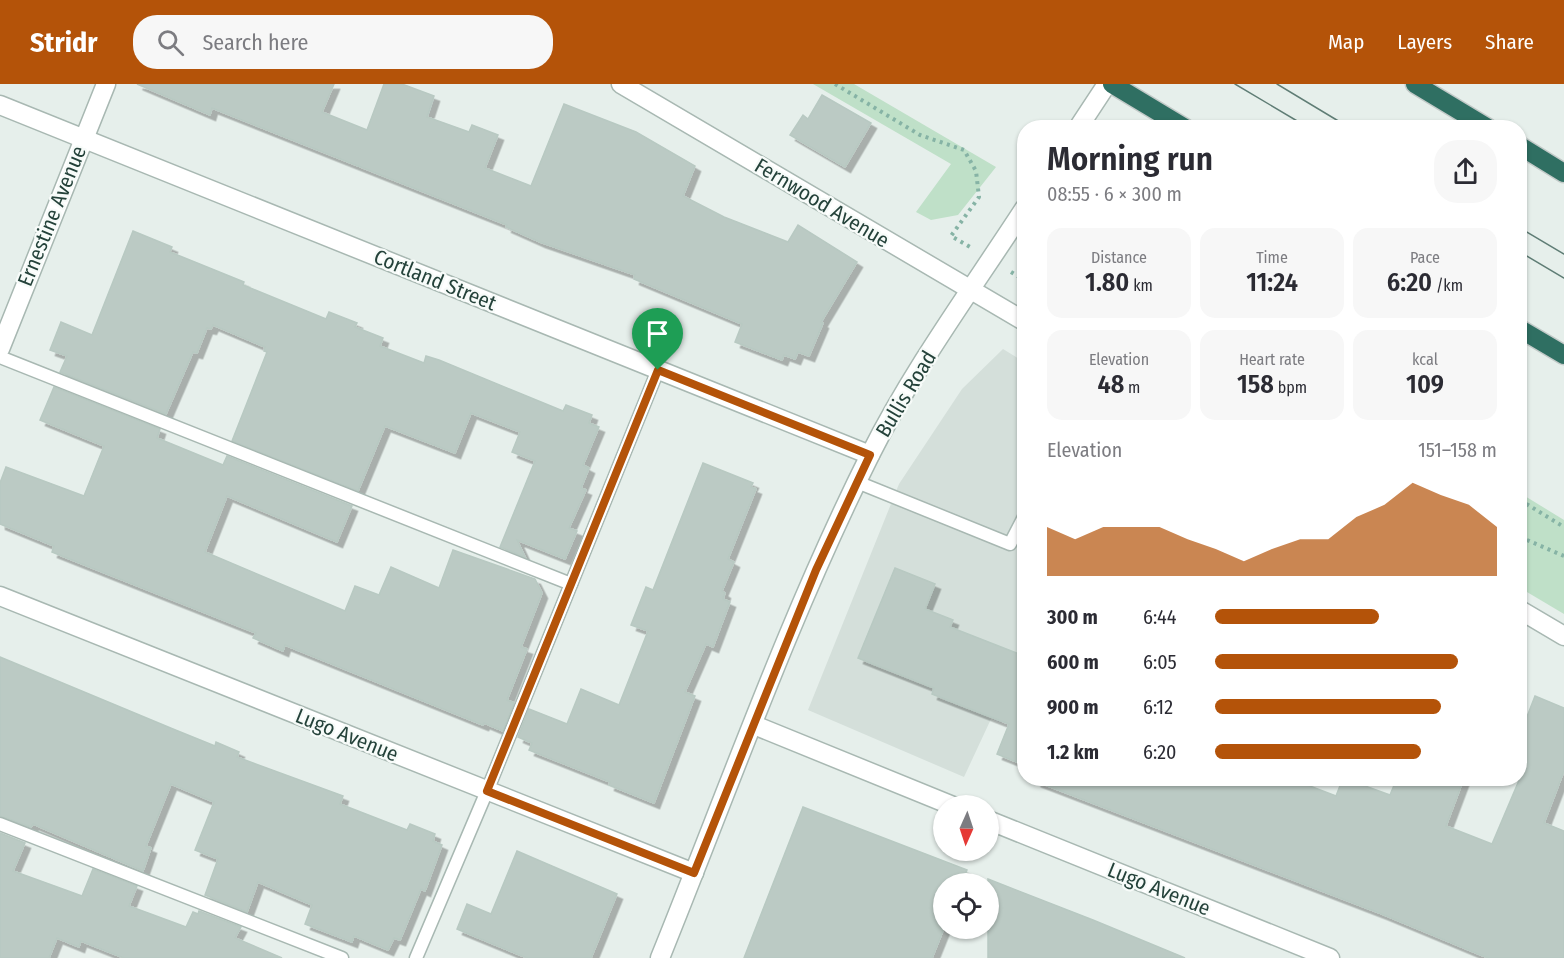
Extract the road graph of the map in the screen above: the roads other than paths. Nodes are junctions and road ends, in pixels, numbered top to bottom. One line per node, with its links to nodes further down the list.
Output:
1 (106, 84): 9 (street, Ernestine Avenue)
2 (621, 84): 13 (street, Fernwood Avenue)
3 (1109, 84): 6 (street); 7 (highway)
4 (1415, 84): 8 (highway)
5 (0, 105): 9 (street, Cortland Street)
6 (1084, 120)
7 (1171, 120)
8 (1475, 120)
9 (83, 138): 16 (street, Ernestine Avenue); 19 (street, Cortland Street)
10 (1527, 150): 11 (highway)
11 (1559, 168)
12 (1017, 220): 13 (street, Bullis Road)
13 (971, 290): 14 (street, Fernwood Avenue); 20 (street, Bullis Road)
14 (1017, 317)
15 (1527, 333): 17 (highway)
16 (0, 349)
17 (1564, 355)
18 (0, 357): 23 (lane)
19 (658, 370): 20 (street, Cortland Street); 23 (lane)
20 (870, 455): 21 (street, Bullis Road)
21 (857, 482): 22 (lane); 27 (street, Bullis Road)
22 (1017, 530)
23 (571, 584): 28 (lane)
24 (0, 596): 28 (street, Lugo Avenue)
25 (1527, 614): 26 (street)
26 (1564, 636)
27 (754, 725): 29 (street); 32 (street, Bullis Road)
28 (487, 791): 32 (street, Lugo Avenue); 34 (lane)
29 (933, 798)
30 (0, 824): 33 (lane)
31 (999, 824): 36 (street, Lugo Avenue)
32 (694, 873): 35 (street, Bullis Road)
33 (342, 958)
34 (416, 958)
35 (660, 958)
36 (1330, 958)

